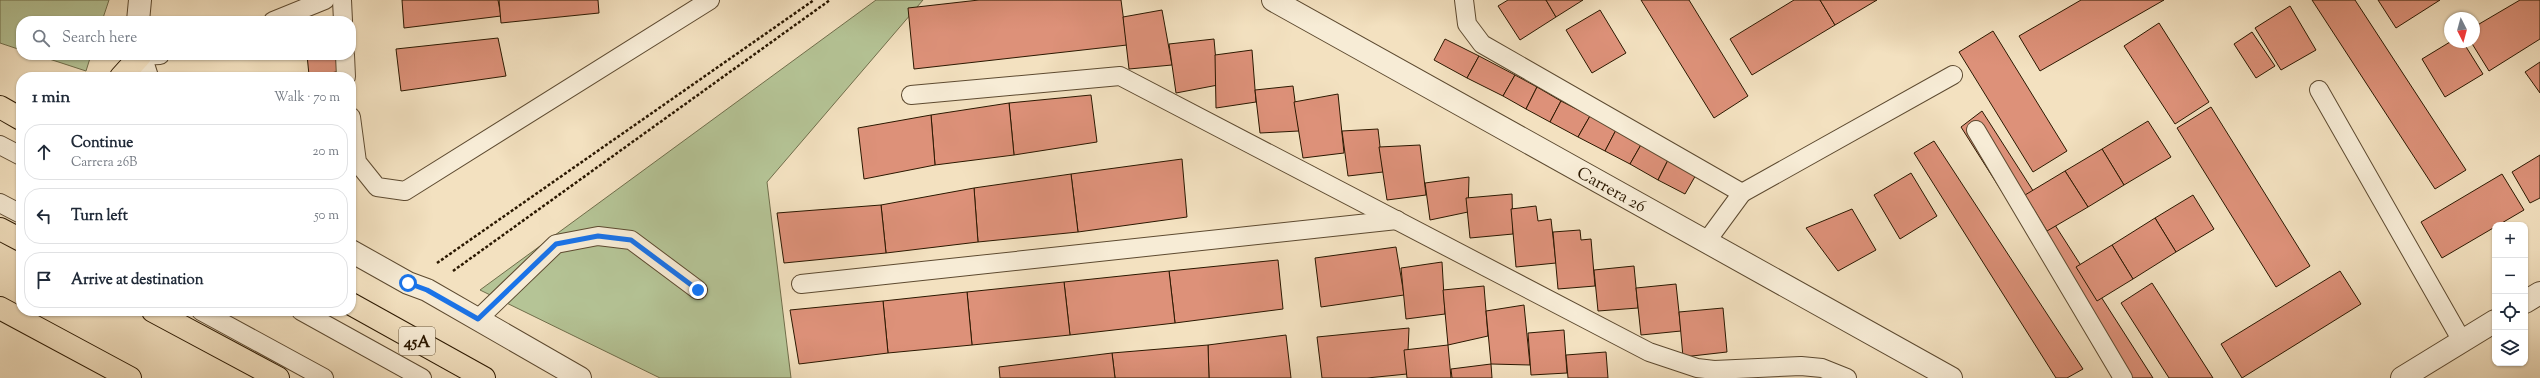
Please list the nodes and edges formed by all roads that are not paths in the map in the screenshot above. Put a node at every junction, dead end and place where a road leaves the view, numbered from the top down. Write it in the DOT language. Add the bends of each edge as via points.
graph roads {
  1 [pos="140,0"];
  2 [pos="325,0"];
  3 [pos="342,0"];
  4 [pos="710,0"];
  5 [pos="1464,0"];
  6 [pos="1278,1"];
  7 [pos="138,16"];
  8 [pos="285,16"];
  9 [pos="343,16"];
  10 [pos="142,60"];
  11 [pos="147,60"];
  12 [pos="345,60"];
  13 [pos="127,72"];
  14 [pos="147,72"];
  15 [pos="346,72"];
  16 [pos="1953,75"];
  17 [pos="2319,90"];
  18 [pos="910,95"];
  19 [pos="0,99"];
  20 [pos="16,104"];
  21 [pos="0,107"];
  22 [pos="16,116"];
  23 [pos="1976,130"];
  24 [pos="0,145"];
  25 [pos="16,153"];
  26 [pos="356,154"];
  27 [pos="1742,194"];
  28 [pos="0,203"];
  29 [pos="16,211"];
  30 [pos="1397,220"];
  31 [pos="0,229"];
  32 [pos="16,237"];
  33 [pos="1706,242"];
  34 [pos="356,254"];
  35 [pos="801,284"];
  36 [pos="698,290"];
  37 [pos="2540,293"];
  38 [pos="2528,300"];
  39 [pos="356,307"];
  40 [pos="0,308"];
  41 [pos="162,316"];
  42 [pos="210,316"];
  43 [pos="310,316"];
  44 [pos="478,319"];
  45 [pos="2492,323"];
  46 [pos="2462,341"];
  47 [pos="130,378"];
  48 [pos="278,378"];
  49 [pos="324,378"];
  50 [pos="422,378"];
  51 [pos="484,378"];
  52 [pos="580,378"];
  53 [pos="1847,378"];
  54 [pos="1951,378"];
  55 [pos="2123,378"];
  56 [pos="2402,378"];
  1 -- 7 [label="street"];
  2 -- 8 [label="lane"];
  3 -- 9 [label="lane"];
  4 -- 26 [label="lane" via="405,191 377,187 357,162"];
  5 -- 27 [label="lane" via="1467,24 1482,44"];
  6 -- 33 [label="street, Carrera 26"];
  10 -- 13 [label="highway"];
  11 -- 14 [label="street"];
  12 -- 15 [label="lane"];
  16 -- 27 [label="lane"];
  17 -- 46 [label="lane"];
  18 -- 30 [label="lane" via="1120,76"];
  19 -- 20 [label="highway"];
  21 -- 22 [label="highway"];
  23 -- 55 [label="lane"];
  24 -- 25 [label="lane"];
  27 -- 33 [label="lane"];
  28 -- 29 [label="lane"];
  30 -- 35 [label="lane"];
  30 -- 53 [label="lane" via="1649,352 1679,363 1714,370 1801,366 1822,368"];
  31 -- 32 [label="highway"];
  33 -- 54 [label="street, Carrera 26"];
  34 -- 44 [label="street"];
  36 -- 44 [label="lane" via="631,240 598,236 556,244"];
  37 -- 38 [label="street"];
  39 -- 51 [label="highway, 45A"];
  40 -- 47 [label="highway"];
  41 -- 48 [label="highway"];
  42 -- 49 [label="lane"];
  43 -- 50 [label="lane"];
  44 -- 52 [label="street"];
  45 -- 46 [label="street"];
  46 -- 56 [label="street"];
}
